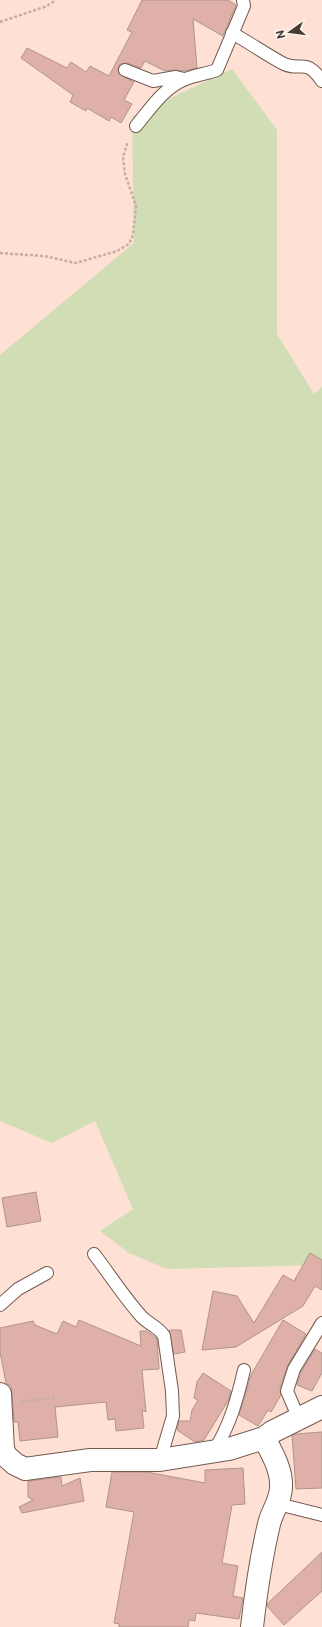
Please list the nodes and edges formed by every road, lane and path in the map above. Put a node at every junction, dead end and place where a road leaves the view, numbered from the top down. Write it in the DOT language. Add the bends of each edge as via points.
graph roads {
  1 [pos="56,0"];
  2 [pos="243,0"];
  3 [pos="0,22"];
  4 [pos="232,33"];
  5 [pos="125,70"];
  6 [pos="184,80"];
  7 [pos="322,81"];
  8 [pos="136,126"];
  9 [pos="0,253"];
  10 [pos="94,1254"];
  11 [pos="47,1273"];
  12 [pos="0,1305"];
  13 [pos="322,1322"];
  14 [pos="244,1370"];
  15 [pos="0,1398"];
  16 [pos="56,1398"];
  17 [pos="322,1407"];
  18 [pos="299,1418"];
  19 [pos="264,1438"];
  20 [pos="2,1449"];
  21 [pos="214,1451"];
  22 [pos="160,1460"];
  23 [pos="278,1504"];
  24 [pos="322,1515"];
  25 [pos="252,1627"];
  1 -- 3 [label="path" via="47,6"];
  2 -- 4 [label="lane" via="244,6"];
  4 -- 6 [label="lane" via="217,70"];
  4 -- 7 [label="lane" via="286,65 314,69"];
  5 -- 6 [label="lane" via="153,81 176,77"];
  6 -- 8 [label="lane" via="159,98"];
  8 -- 9 [label="path" via="126,144 123,157 125,174 136,206 133,235 129,244 117,252 76,262 44,256"];
  10 -- 22 [label="lane" via="134,1308 164,1336 173,1416"];
  11 -- 12 [label="lane" via="18,1289"];
  13 -- 18 [label="lane" via="294,1369 287,1391"];
  14 -- 21 [label="lane" via="236,1406"];
  15 -- 16 [label="path"];
  15 -- 20 [label="street"];
  17 -- 18 [label="street"];
  18 -- 19 [label="street"];
  19 -- 21 [label="street"];
  19 -- 23 [label="street" via="276,1463 282,1487"];
  20 -- 22 [label="street" via="14,1464 25,1469 90,1460"];
  21 -- 22 [label="street"];
  23 -- 24 [label="lane"];
  23 -- 25 [label="street" via="271,1515 265,1540"];
}
